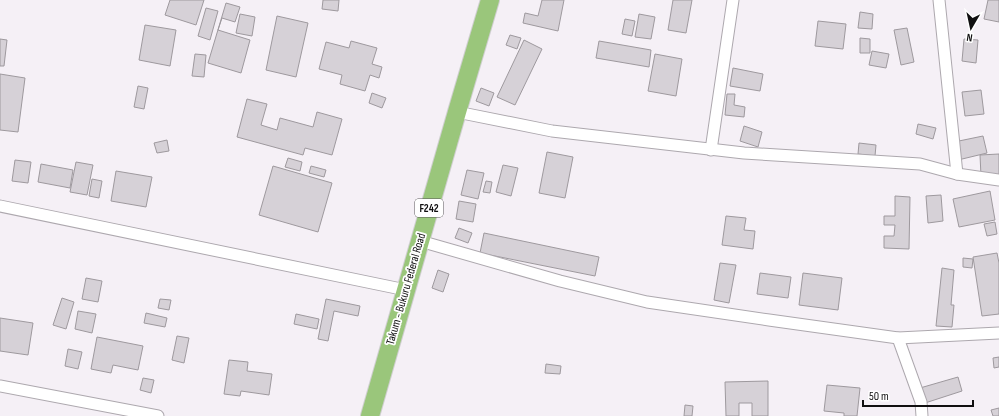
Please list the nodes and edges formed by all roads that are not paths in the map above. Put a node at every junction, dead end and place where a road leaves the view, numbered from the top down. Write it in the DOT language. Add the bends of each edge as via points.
graph roads {
  1 [pos="490,0"];
  2 [pos="733,0"];
  3 [pos="938,0"];
  4 [pos="457,112"];
  5 [pos="711,150"];
  6 [pos="957,174"];
  7 [pos="999,180"];
  8 [pos="0,206"];
  9 [pos="420,241"];
  10 [pos="406,290"];
  11 [pos="999,332"];
  12 [pos="898,338"];
  13 [pos="0,386"];
  14 [pos="158,416"];
  15 [pos="370,416"];
  16 [pos="922,416"];
  1 -- 4 [label="main road, Takum - Bukuru Federal Road / F242"];
  2 -- 5 [label="street"];
  3 -- 6 [label="street"];
  4 -- 5 [label="street" via="552,131"];
  4 -- 9 [label="main road, Takum - Bukuru Federal Road / F242"];
  5 -- 6 [label="street" via="920,164"];
  6 -- 7 [label="street"];
  8 -- 10 [label="street"];
  9 -- 10 [label="main road, Takum - Bukuru Federal Road / F242"];
  9 -- 12 [label="street" via="560,281 647,302"];
  10 -- 15 [label="main road, Takum - Bukuru Federal Road / F242"];
  11 -- 12 [label="street"];
  12 -- 16 [label="street" via="921,402"];
  13 -- 14 [label="street"];
}
